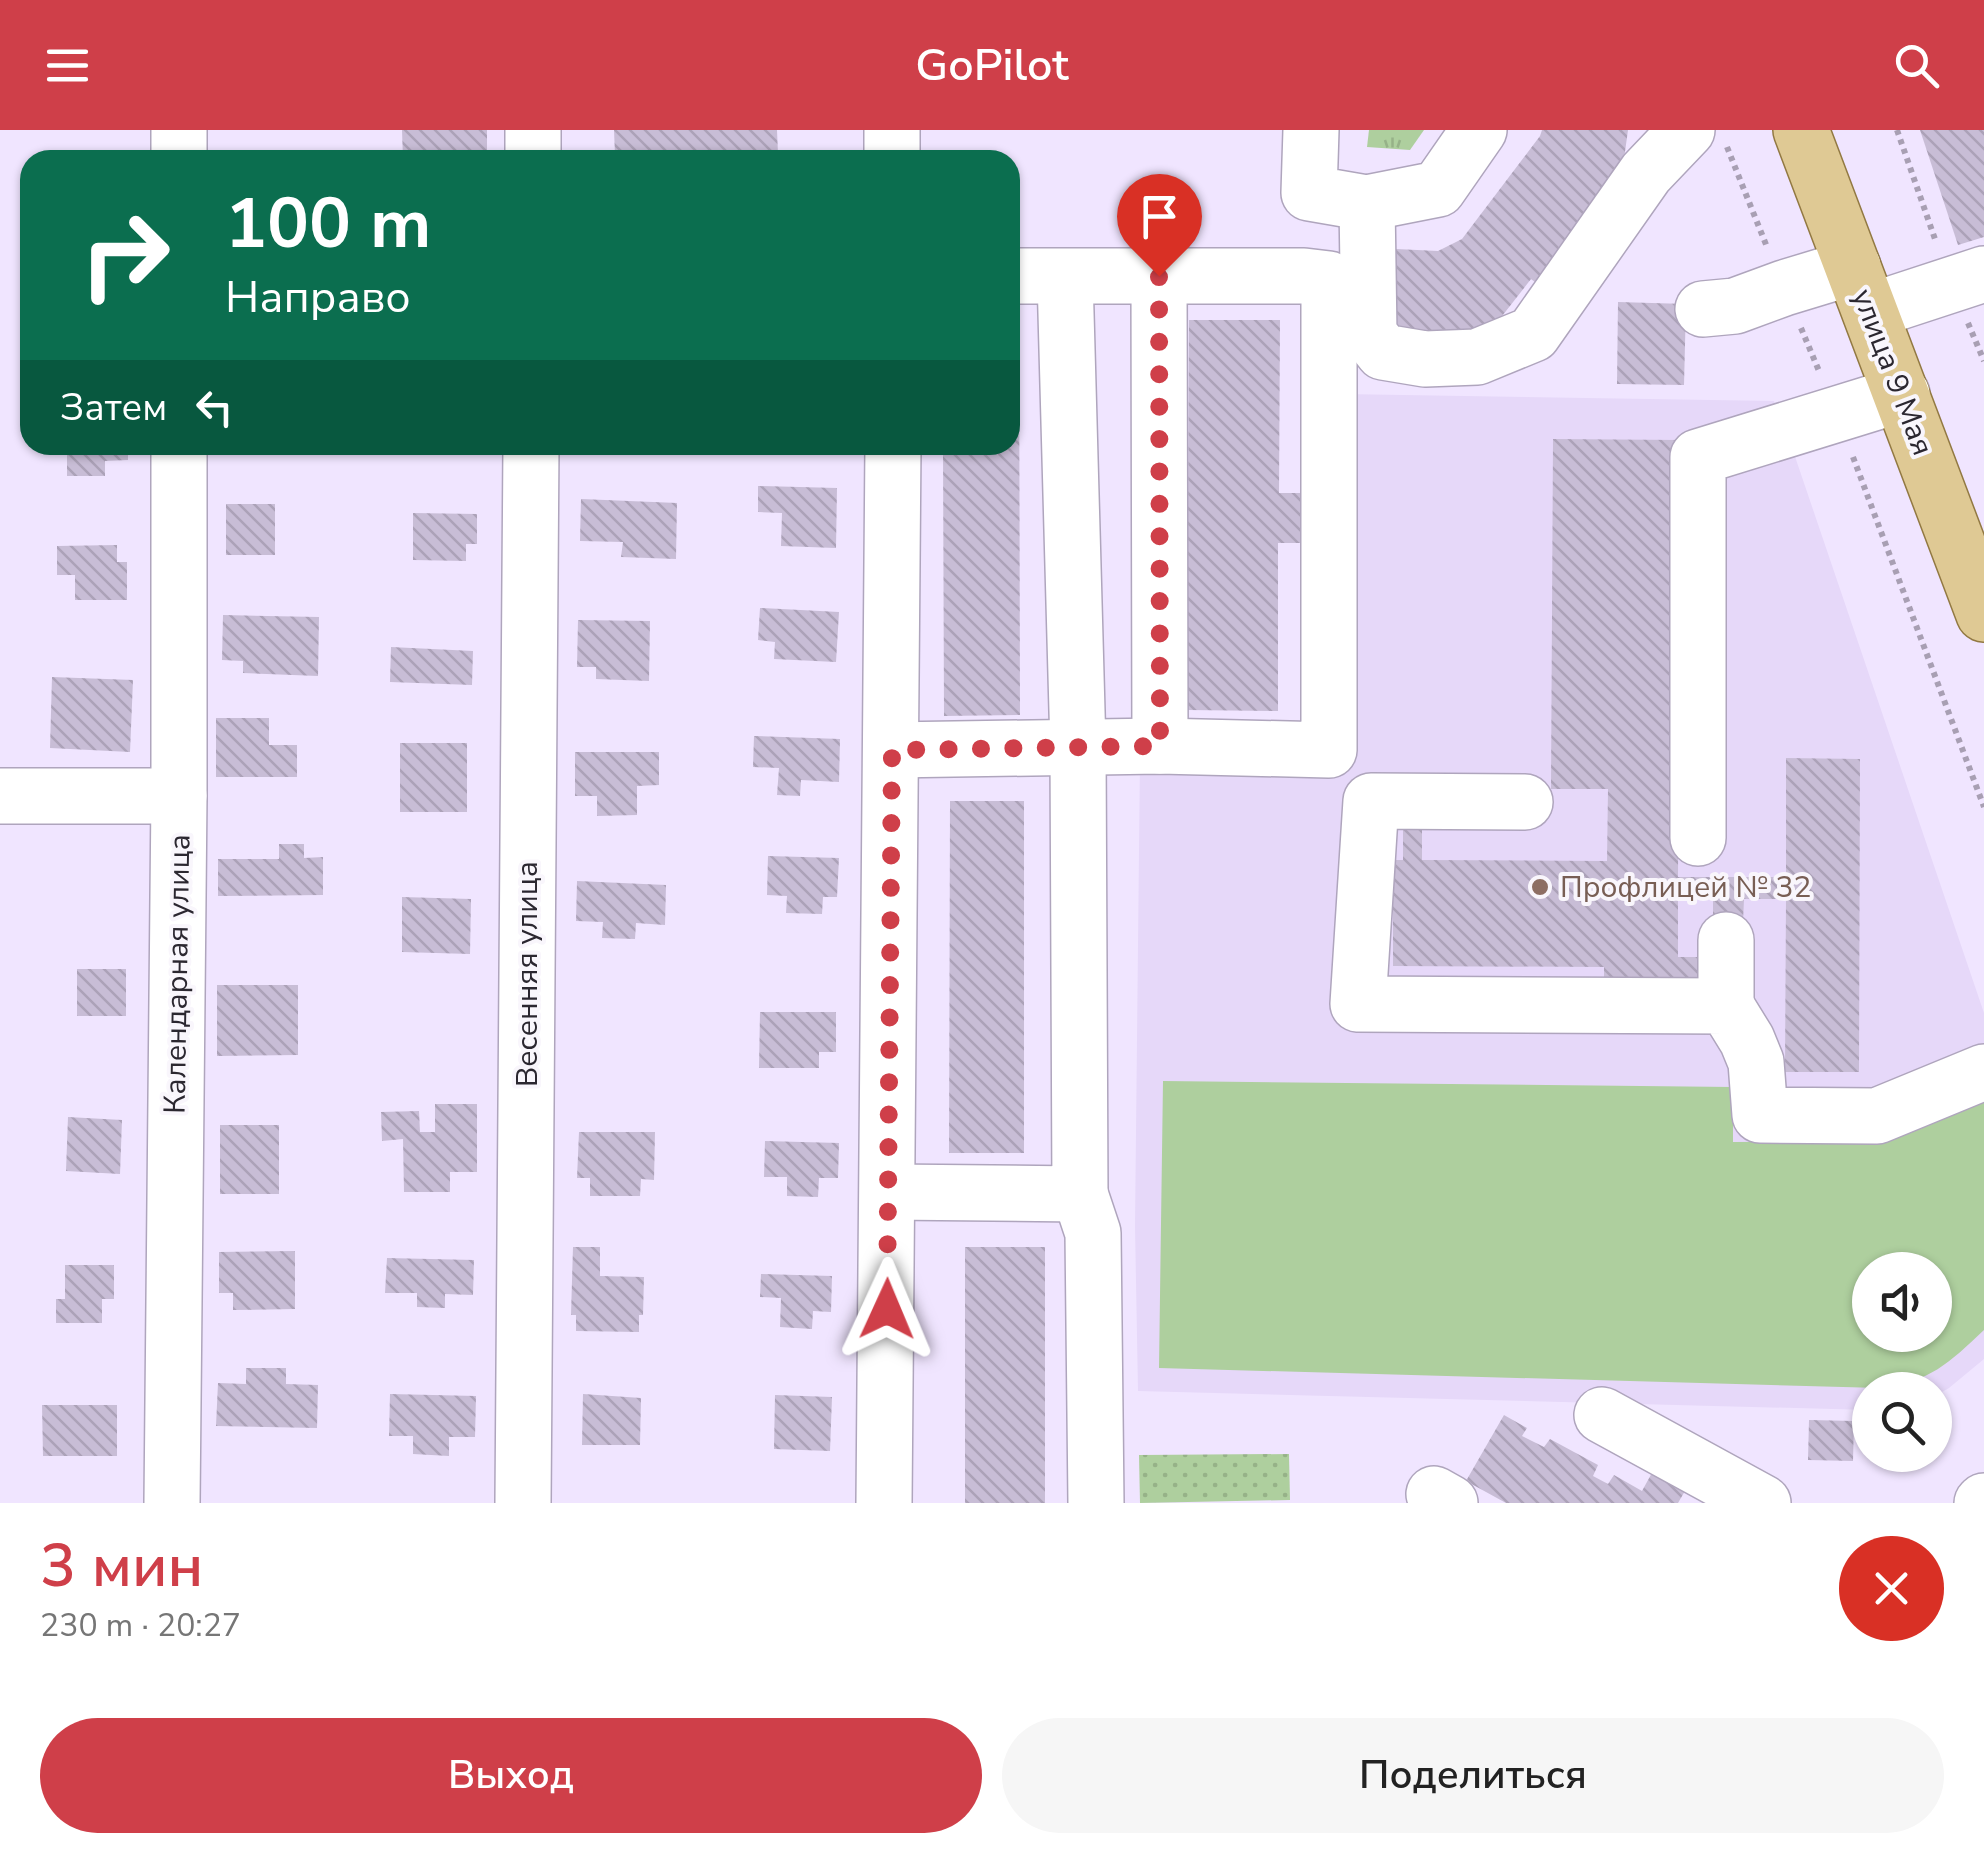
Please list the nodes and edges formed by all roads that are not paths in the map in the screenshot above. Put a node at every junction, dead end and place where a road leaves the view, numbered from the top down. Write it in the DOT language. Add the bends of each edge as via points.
graph roads {
  1 [pos="1311,130"];
  2 [pos="1479,130"];
  3 [pos="1687,130"];
  4 [pos="1801,130"];
  5 [pos="1367,203"];
  6 [pos="1984,274"];
  7 [pos="1020,276"];
  8 [pos="1159,276"];
  9 [pos="1064,277"];
  10 [pos="1862,289"];
  11 [pos="1703,309"];
  12 [pos="1902,394"];
  13 [pos="179,455"];
  14 [pos="530,455"];
  15 [pos="894,455"];
  16 [pos="1984,614"];
  17 [pos="1160,746"];
  18 [pos="1078,747"];
  19 [pos="892,750"];
  20 [pos="0,796"];
  21 [pos="179,796"];
  22 [pos="1525,802"];
  23 [pos="1698,838"];
  24 [pos="1726,940"];
  25 [pos="1726,1006"];
  26 [pos="1984,1072"];
  27 [pos="888,1192"];
  28 [pos="1080,1194"];
  29 [pos="1602,1416"];
  30 [pos="172,1503"];
  31 [pos="523,1503"];
  32 [pos="884,1503"];
  33 [pos="1096,1503"];
  34 [pos="1763,1503"];
  1 -- 5 [label="street" via="1309,192"];
  2 -- 5 [label="street" via="1438,189"];
  3 -- 5 [label="street" via="1646,173 1533,334 1477,357 1383,352 1369,334"];
  4 -- 10 [label="main road, улица 9 Мая"];
  6 -- 10 [label="street"];
  7 -- 9 [label="street"];
  8 -- 9 [label="street"];
  8 -- 17 [label="street"];
  8 -- 17 [label="street" via="1330,279 1329,750"];
  9 -- 18 [label="street"];
  10 -- 11 [label="street" via="1784,288 1735,306"];
  10 -- 12 [label="main road, улица 9 Мая"];
  12 -- 16 [label="main road, улица 9 Мая"];
  12 -- 23 [label="street" via="1698,457"];
  13 -- 21 [label="street, Календарная улица"];
  14 -- 31 [label="street, Весенняя улица"];
  15 -- 19 [label="street"];
  17 -- 18 [label="street"];
  18 -- 19 [label="street"];
  18 -- 28 [label="street"];
  19 -- 27 [label="street"];
  20 -- 21 [label="street"];
  21 -- 30 [label="street, Календарная улица"];
  22 -- 25 [label="street" via="1372,802 1358,1004"];
  24 -- 25 [label="street"];
  25 -- 26 [label="street" via="1756,1062 1760,1114 1877,1116"];
  27 -- 28 [label="street"];
  27 -- 32 [label="street"];
  28 -- 33 [label="street" via="1093,1233"];
  29 -- 34 [label="street"];
}
